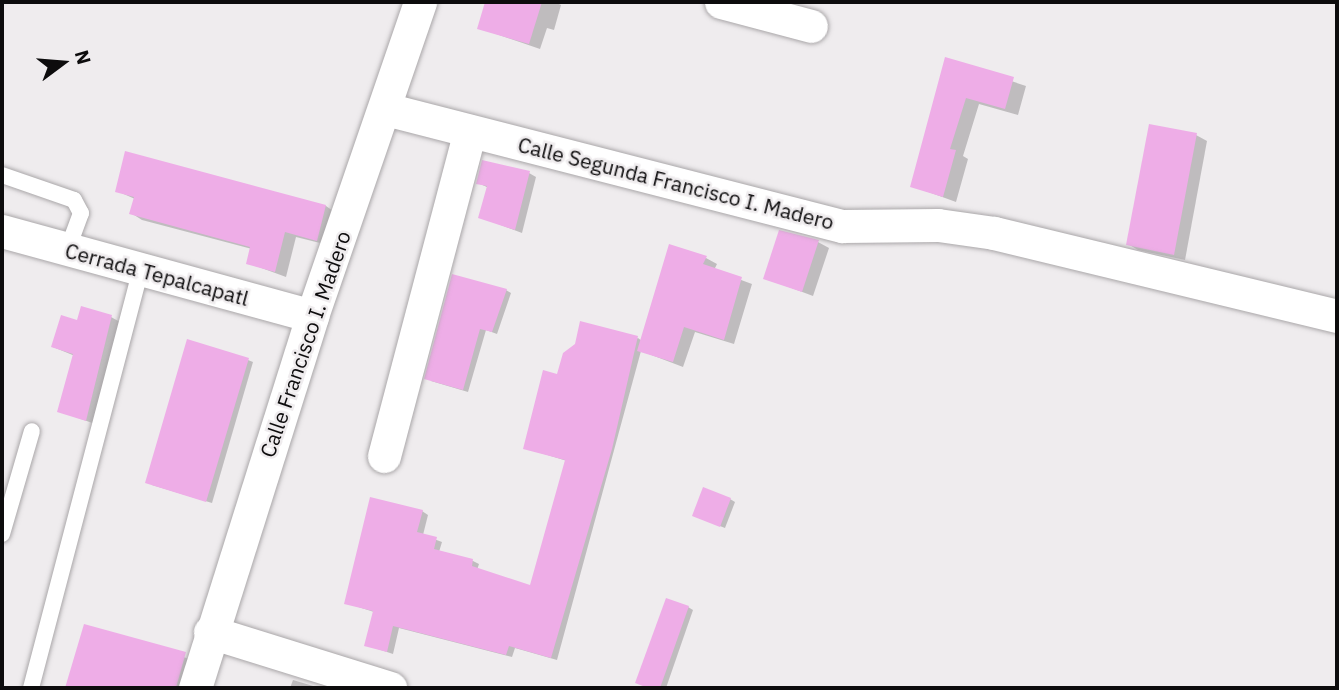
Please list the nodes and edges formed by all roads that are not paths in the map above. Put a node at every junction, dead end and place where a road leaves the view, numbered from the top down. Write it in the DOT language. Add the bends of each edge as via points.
graph roads {
  1 [pos="420,2"];
  2 [pos="721,2"];
  3 [pos="811,26"];
  4 [pos="386,109"];
  5 [pos="470,131"];
  6 [pos="2,175"];
  7 [pos="2,231"];
  8 [pos="67,251"];
  9 [pos="141,271"];
  10 [pos="312,316"];
  11 [pos="1337,316"];
  12 [pos="32,431"];
  13 [pos="384,456"];
  14 [pos="2,534"];
  15 [pos="210,632"];
  16 [pos="31,688"];
  17 [pos="195,688"];
  18 [pos="390,688"];
  1 -- 4 [label="street, Calle Francisco I. Madero"];
  2 -- 3 [label="street"];
  4 -- 5 [label="street, Calle Segunda Francisco I. Madero"];
  4 -- 10 [label="street, Calle Francisco I. Madero"];
  5 -- 11 [label="street, Calle Segunda Francisco I. Madero" via="842,226 938,225 993,233"];
  5 -- 13 [label="street"];
  6 -- 8 [label="lane" via="74,200 81,213"];
  7 -- 8 [label="street, Cerrada Tepalcapatl"];
  8 -- 9 [label="street, Cerrada Tepalcapatl"];
  9 -- 10 [label="street, Cerrada Tepalcapatl"];
  9 -- 16 [label="lane"];
  10 -- 15 [label="street, Calle Francisco I. Madero"];
  12 -- 14 [label="lane"];
  15 -- 17 [label="street, Calle Francisco I. Madero"];
  15 -- 18 [label="street"];
}
